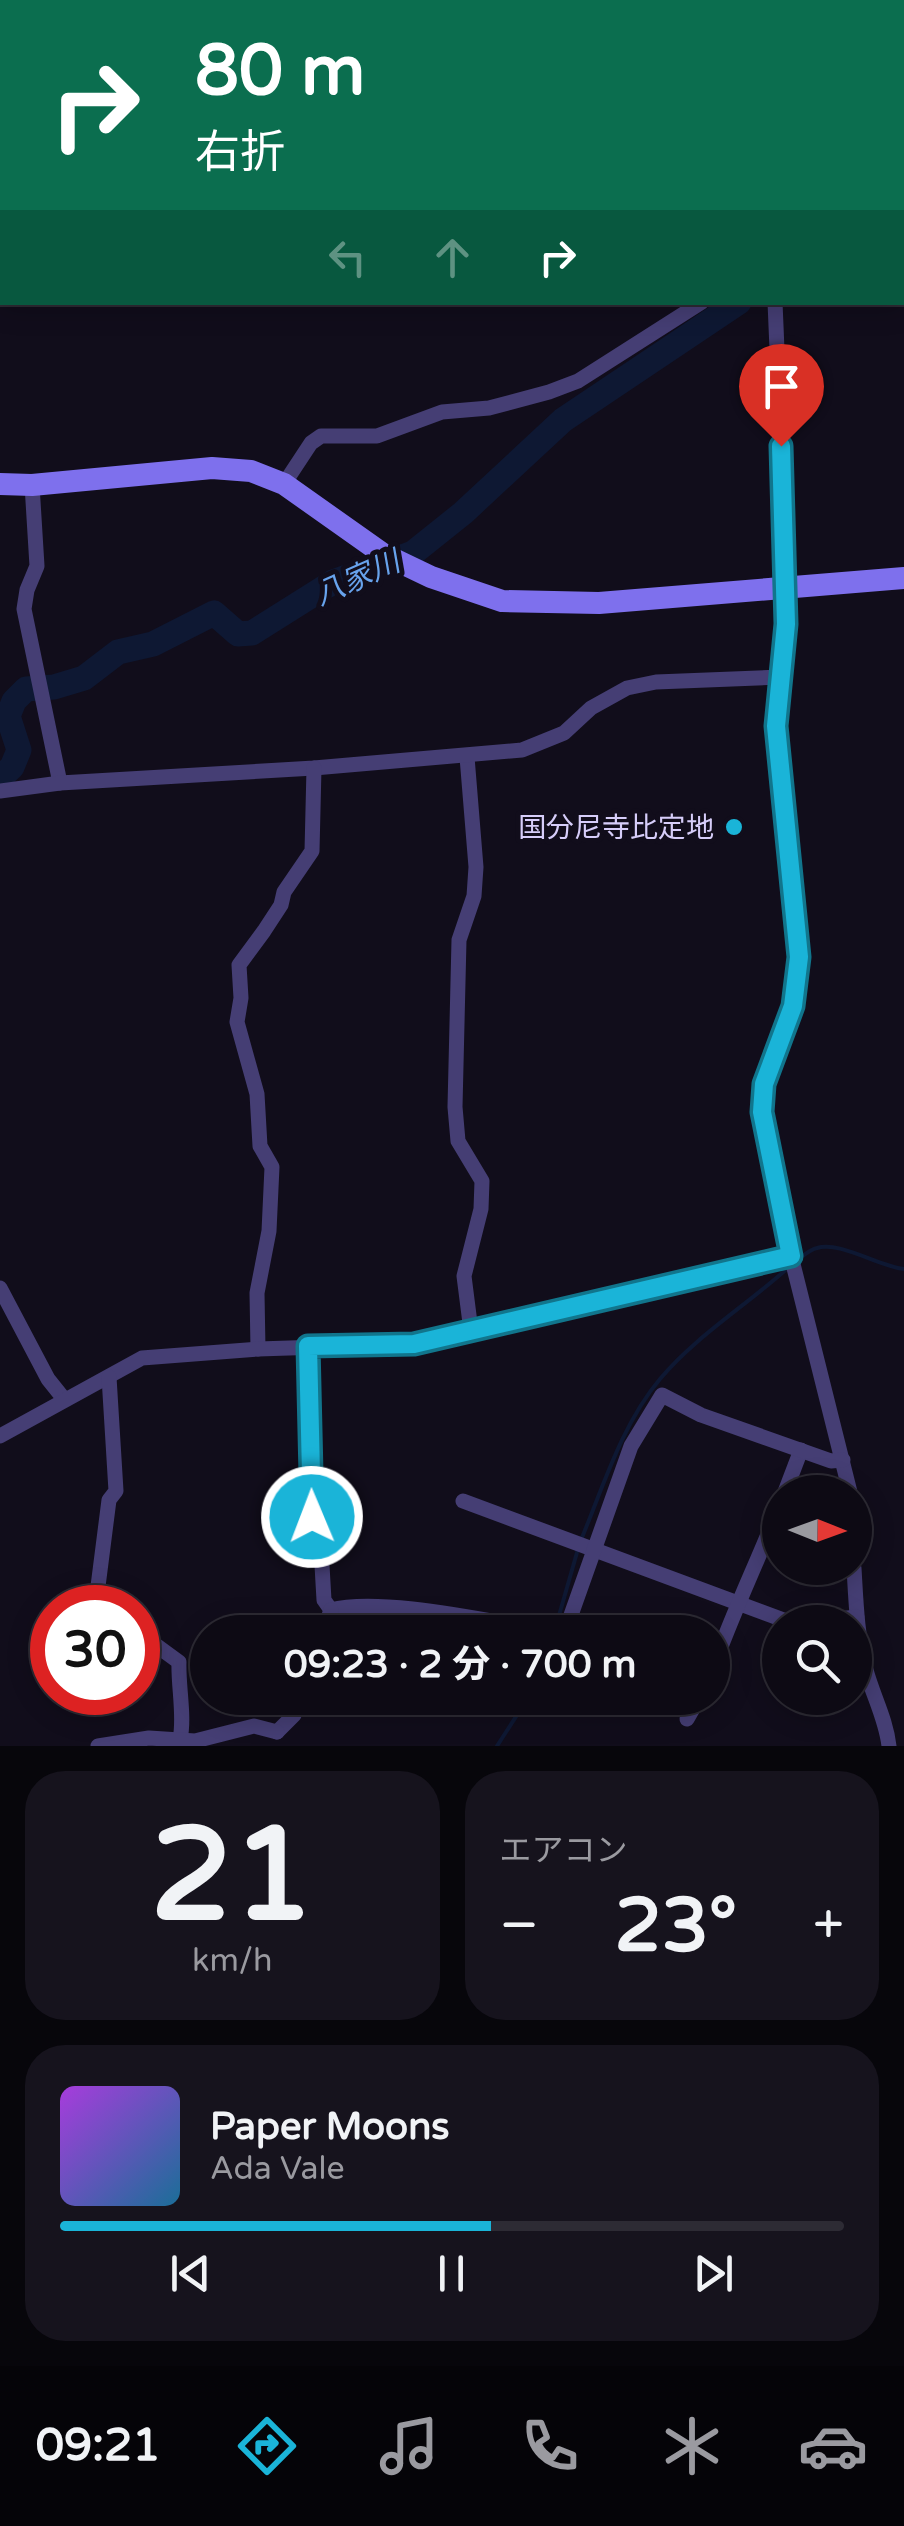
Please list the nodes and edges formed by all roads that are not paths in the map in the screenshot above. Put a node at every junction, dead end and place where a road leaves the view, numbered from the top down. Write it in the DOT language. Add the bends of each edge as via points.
graph roads {
  1 [pos="697,305"];
  2 [pos="775,305"];
  3 [pos="0,484"];
  4 [pos="284,484"];
  5 [pos="32,485"];
  6 [pos="904,578"];
  7 [pos="787,589"];
  8 [pos="780,676"];
  9 [pos="467,757"];
  10 [pos="314,768"];
  11 [pos="60,783"];
  12 [pos="0,790"];
  13 [pos="791,1256"];
  14 [pos="0,1288"];
  15 [pos="471,1330"];
  16 [pos="308,1346"];
  17 [pos="258,1348"];
  18 [pos="109,1377"];
  19 [pos="64,1399"];
  20 [pos="0,1436"];
  21 [pos="801,1450"];
  22 [pos="843,1460"];
  23 [pos="791,1475"];
  24 [pos="846,1475"];
  25 [pos="463,1501"];
  26 [pos="594,1548"];
  27 [pos="762,1552"];
  28 [pos="98,1585"];
  29 [pos="738,1603"];
  30 [pos="331,1610"];
  31 [pos="762,1612"];
  32 [pos="329,1615"];
  33 [pos="446,1615"];
  34 [pos="571,1615"];
  35 [pos="730,1624"];
  36 [pos="160,1648"];
  37 [pos="872,1690"];
  38 [pos="293,1715"];
  39 [pos="690,1715"];
  40 [pos="688,1719"];
  41 [pos="279,1739"];
  42 [pos="190,1742"];
  43 [pos="98,1746"];
  44 [pos="888,1746"];
  1 -- 4 [label="street" via="578,381 548,392 442,412 376,436 320,436"];
  2 -- 7 [label="street"];
  3 -- 5 [label="street"];
  4 -- 5 [label="street" via="212,468"];
  4 -- 7 [label="street" via="384,554 502,601 599,603"];
  5 -- 11 [label="street" via="37,566 24,609"];
  6 -- 7 [label="street"];
  7 -- 8 [label="street"];
  8 -- 9 [label="street" via="627,688 564,733 522,750"];
  8 -- 13 [label="street" via="776,726 799,957 793,1006 764,1084 762,1112"];
  9 -- 10 [label="street"];
  9 -- 15 [label="street" via="476,867 460,940 455,1107 458,1140 482,1182 464,1276"];
  10 -- 11 [label="street"];
  10 -- 17 [label="street" via="312,851 239,965 236,1022 257,1094 260,1146 272,1167 257,1292"];
  11 -- 12 [label="street"];
  13 -- 15 [label="street"];
  13 -- 22 [label="street"];
  14 -- 19 [label="street"];
  15 -- 16 [label="street" via="414,1344"];
  16 -- 17 [label="street"];
  16 -- 30 [label="street" via="312,1517"];
  17 -- 18 [label="street" via="142,1358"];
  18 -- 19 [label="street"];
  18 -- 28 [label="street" via="116,1492 109,1500"];
  19 -- 20 [label="street"];
  21 -- 22 [label="street"];
  21 -- 23 [label="street"];
  21 -- 26 [label="street" via="662,1394 632,1446"];
  22 -- 24 [label="street"];
  25 -- 26 [label="street"];
  26 -- 29 [label="street"];
  26 -- 34 [label="street"];
  27 -- 29 [label="street"];
  29 -- 31 [label="street"];
  29 -- 35 [label="street"];
  30 -- 32 [label="street"];
  30 -- 33 [label="street" via="400,1608"];
  36 -- 42 [label="street" via="179,1662 182,1728"];
  37 -- 44 [label="street"];
  38 -- 41 [label="street"];
  39 -- 40 [label="street"];
  41 -- 42 [label="street" via="254,1726"];
  42 -- 43 [label="street" via="149,1738"];
}
